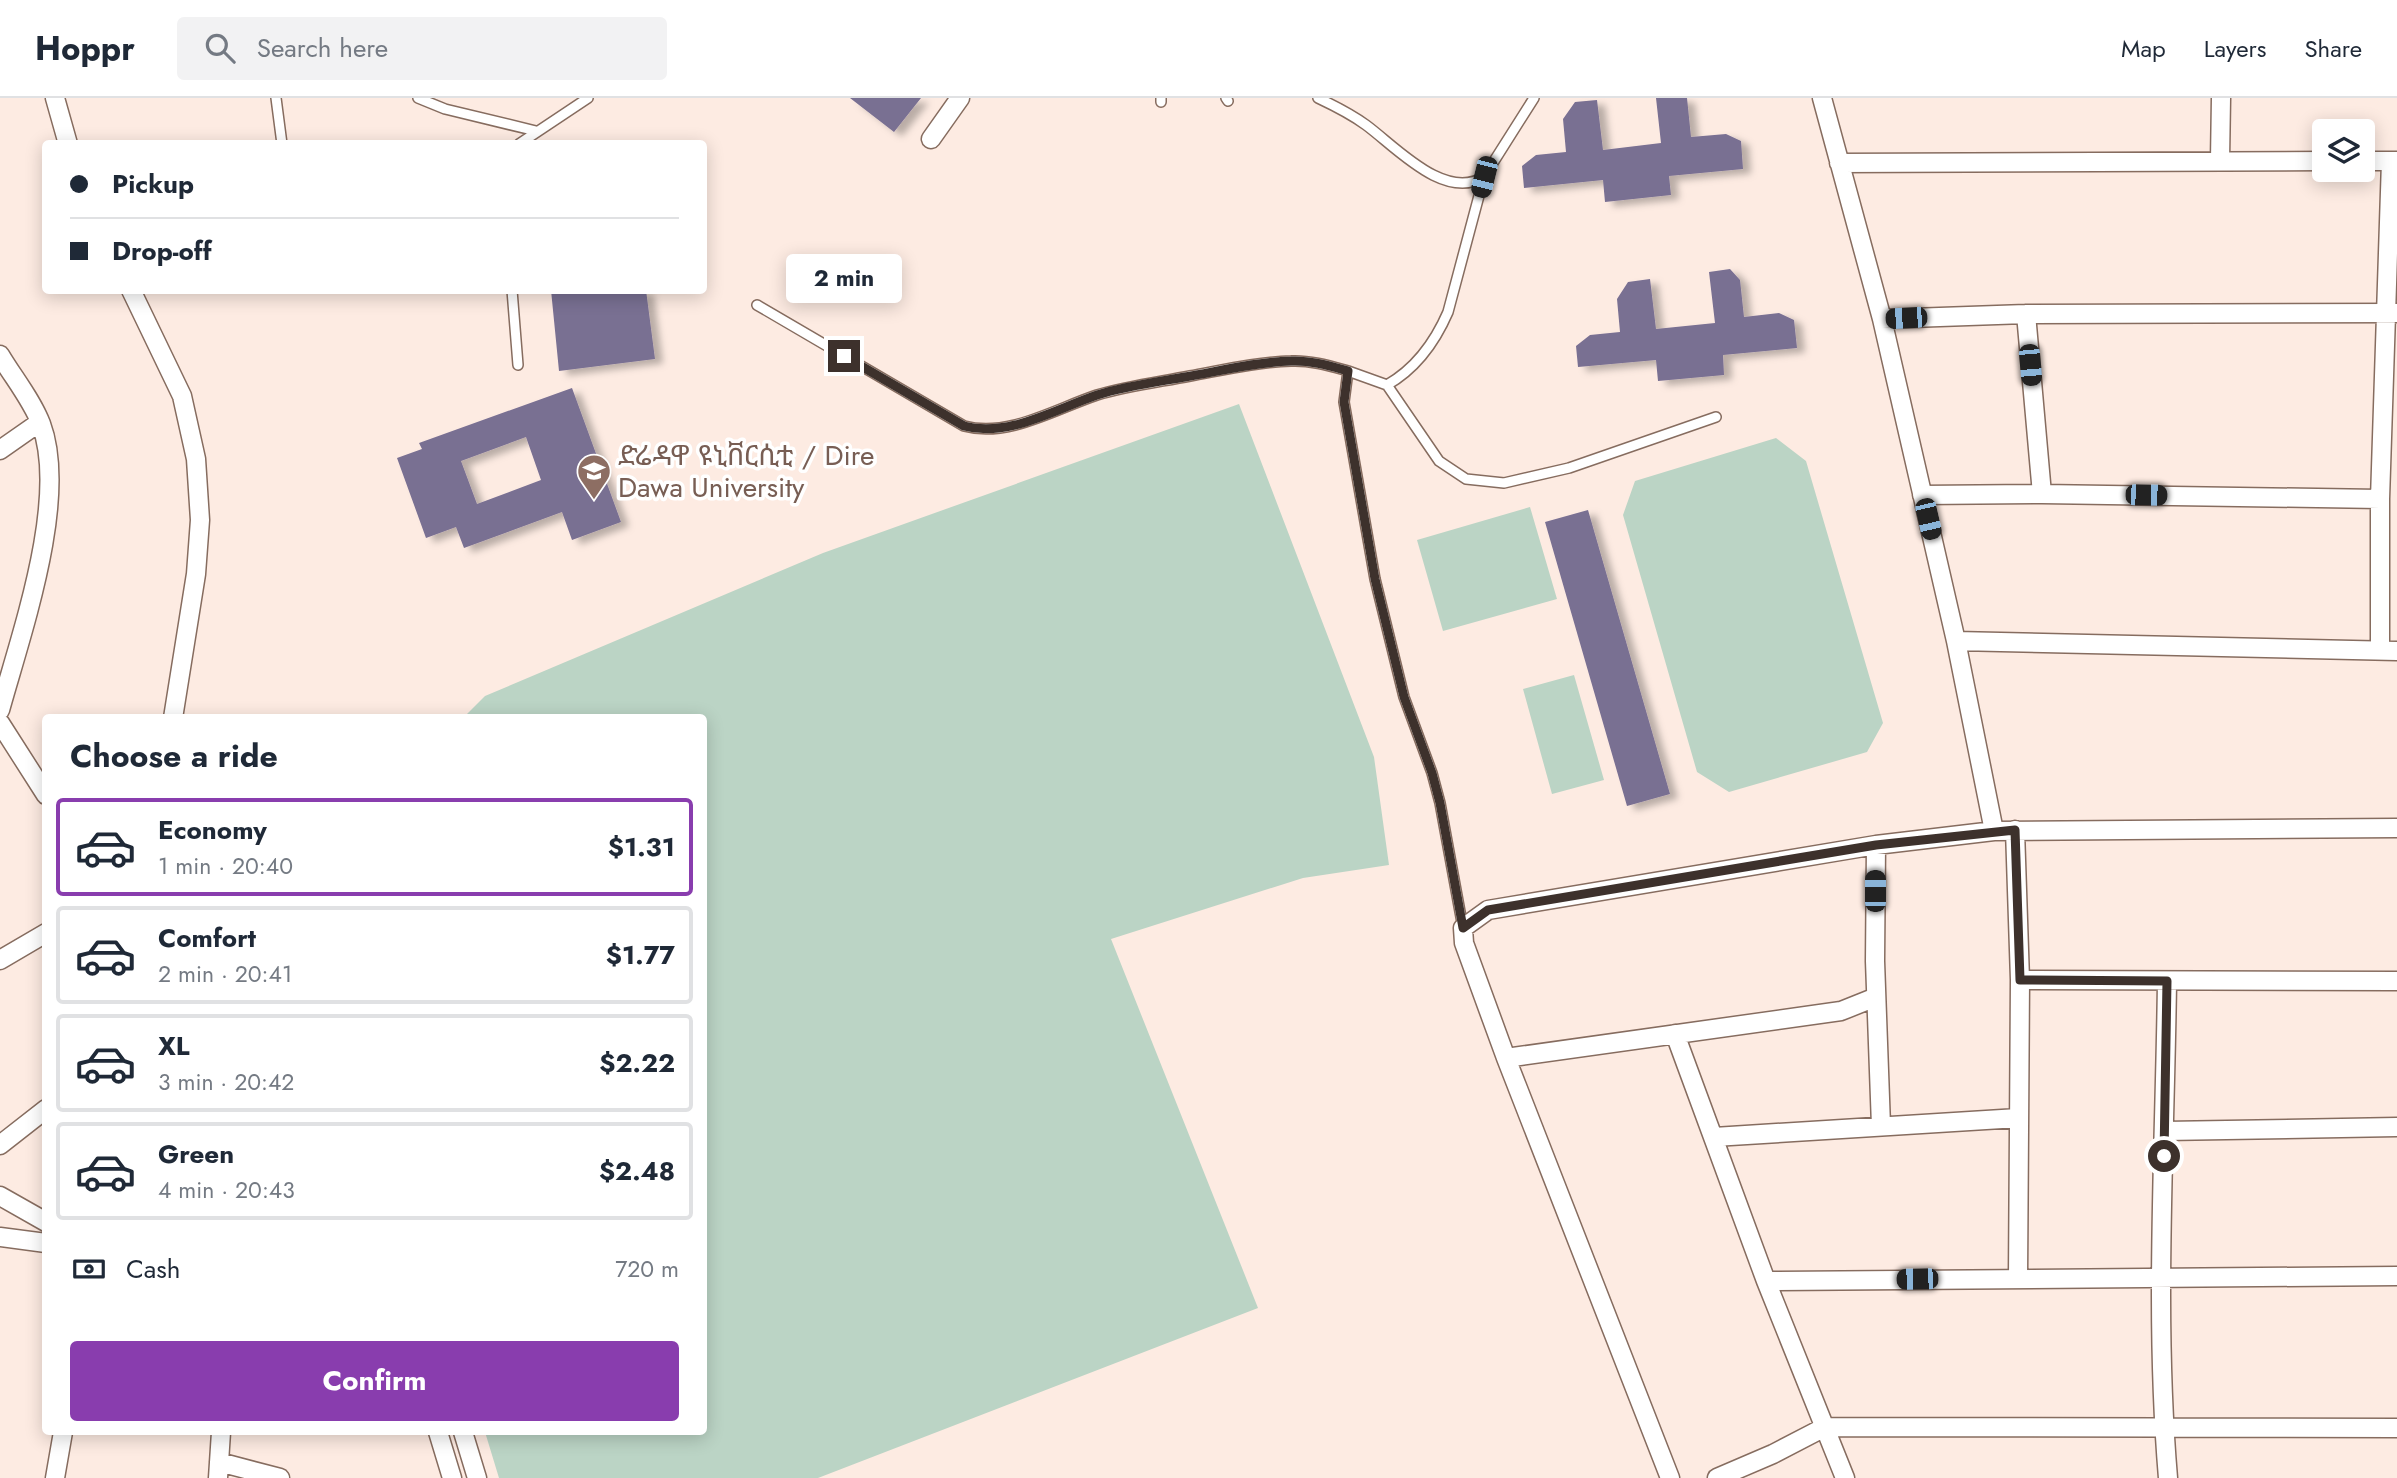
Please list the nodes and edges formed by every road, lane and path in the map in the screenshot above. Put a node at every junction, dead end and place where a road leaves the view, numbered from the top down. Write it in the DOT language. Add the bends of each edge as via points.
graph roads {
  1 [pos="55,98"];
  2 [pos="276,98"];
  3 [pos="418,98"];
  4 [pos="588,98"];
  5 [pos="960,98"];
  6 [pos="1318,98"];
  7 [pos="1534,98"];
  8 [pos="1822,98"];
  9 [pos="2221,98"];
  10 [pos="536,131"];
  11 [pos="931,139"];
  12 [pos="67,140"];
  13 [pos="281,140"];
  14 [pos="524,140"];
  15 [pos="2220,160"];
  16 [pos="2312,161"];
  17 [pos="2375,161"];
  18 [pos="2394,161"];
  19 [pos="1839,163"];
  20 [pos="1484,177"];
  21 [pos="133,294"];
  22 [pos="512,294"];
  23 [pos="757,305"];
  24 [pos="2392,313"];
  25 [pos="2026,314"];
  26 [pos="1882,320"];
  27 [pos="0,355"];
  28 [pos="518,365"];
  29 [pos="1348,371"];
  30 [pos="1387,386"];
  31 [pos="1716,417"];
  32 [pos="40,422"];
  33 [pos="0,450"];
  34 [pos="2042,494"];
  35 [pos="1922,495"];
  36 [pos="2380,499"];
  37 [pos="1956,641"];
  38 [pos="2388,651"];
  39 [pos="0,710"];
  40 [pos="174,714"];
  41 [pos="0,723"];
  42 [pos="42,788"];
  43 [pos="2397,828"];
  44 [pos="2015,830"];
  45 [pos="1994,831"];
  46 [pos="1876,845"];
  47 [pos="1463,928"];
  48 [pos="42,935"];
  49 [pos="0,960"];
  50 [pos="2020,980"];
  51 [pos="2167,981"];
  52 [pos="2397,981"];
  53 [pos="1876,998"];
  54 [pos="1675,1034"];
  55 [pos="1506,1058"];
  56 [pos="42,1112"];
  57 [pos="2018,1118"];
  58 [pos="1881,1126"];
  59 [pos="2397,1127"];
  60 [pos="2165,1131"];
  61 [pos="1714,1137"];
  62 [pos="0,1145"];
  63 [pos="0,1196"];
  64 [pos="42,1220"];
  65 [pos="0,1237"];
  66 [pos="42,1242"];
  67 [pos="2397,1276"];
  68 [pos="2018,1278"];
  69 [pos="2161,1279"];
  70 [pos="1766,1281"];
  71 [pos="1825,1427"];
  72 [pos="2397,1427"];
  73 [pos="2164,1429"];
  74 [pos="62,1435"];
  75 [pos="220,1435"];
  76 [pos="439,1435"];
  77 [pos="464,1435"];
  78 [pos="218,1470"];
  79 [pos="55,1478"];
  80 [pos="280,1478"];
  81 [pos="452,1478"];
  82 [pos="477,1478"];
  83 [pos="1670,1478"];
  84 [pos="1717,1478"];
  85 [pos="1845,1478"];
  86 [pos="2168,1478"];
  1 -- 12 [label="street"];
  2 -- 13 [label="lane"];
  3 -- 10 [label="lane"];
  4 -- 10 [label="lane"];
  5 -- 11 [label="street"];
  6 -- 20 [label="lane" via="1367,125 1428,172 1449,182 1472,183"];
  7 -- 20 [label="lane"];
  8 -- 19 [label="street"];
  9 -- 15 [label="street"];
  10 -- 14 [label="lane"];
  15 -- 16 [label="street"];
  15 -- 19 [label="street"];
  17 -- 18 [label="street"];
  18 -- 24 [label="street"];
  19 -- 26 [label="street"];
  20 -- 30 [label="lane" via="1439,333 1405,374"];
  21 -- 40 [label="street" via="182,396 196,459 200,520 196,574"];
  22 -- 28 [label="lane"];
  23 -- 29 [label="lane" via="964,426 978,429 1034,419 1126,388 1231,369 1292,361"];
  24 -- 25 [label="street"];
  24 -- 36 [label="street"];
  25 -- 26 [label="street"];
  25 -- 34 [label="street"];
  26 -- 35 [label="street"];
  27 -- 32 [label="street"];
  29 -- 30 [label="lane"];
  29 -- 47 [label="lane" via="1344,402 1375,579 1404,697 1440,803"];
  30 -- 31 [label="lane" via="1439,461 1466,479 1504,483 1569,468"];
  32 -- 33 [label="street"];
  32 -- 39 [label="street" via="50,473 41,557"];
  34 -- 35 [label="street"];
  34 -- 36 [label="street"];
  35 -- 37 [label="street"];
  36 -- 38 [label="street"];
  37 -- 38 [label="street"];
  37 -- 45 [label="street"];
  41 -- 42 [label="street"];
  43 -- 44 [label="street"];
  44 -- 45 [label="street"];
  44 -- 50 [label="street"];
  45 -- 46 [label="street"];
  46 -- 47 [label="street" via="1488,910"];
  46 -- 53 [label="street"];
  47 -- 55 [label="street" via="1464,943"];
  48 -- 49 [label="street"];
  50 -- 51 [label="street"];
  50 -- 57 [label="street"];
  51 -- 52 [label="street"];
  51 -- 60 [label="street"];
  53 -- 54 [label="street" via="1841,1011"];
  53 -- 58 [label="street"];
  54 -- 55 [label="street"];
  54 -- 61 [label="street"];
  55 -- 83 [label="street"];
  56 -- 62 [label="street"];
  57 -- 58 [label="street"];
  57 -- 68 [label="street"];
  58 -- 61 [label="street"];
  59 -- 60 [label="street"];
  60 -- 69 [label="street"];
  61 -- 70 [label="street"];
  63 -- 64 [label="street"];
  65 -- 66 [label="street"];
  67 -- 69 [label="street"];
  68 -- 69 [label="street"];
  68 -- 70 [label="street"];
  69 -- 73 [label="street"];
  70 -- 71 [label="street"];
  71 -- 73 [label="street"];
  71 -- 84 [label="street"];
  71 -- 85 [label="street"];
  72 -- 73 [label="street"];
  73 -- 86 [label="street"];
  74 -- 79 [label="street"];
  75 -- 78 [label="street"];
  76 -- 81 [label="street"];
  77 -- 82 [label="street"];
  78 -- 80 [label="street"];
}
